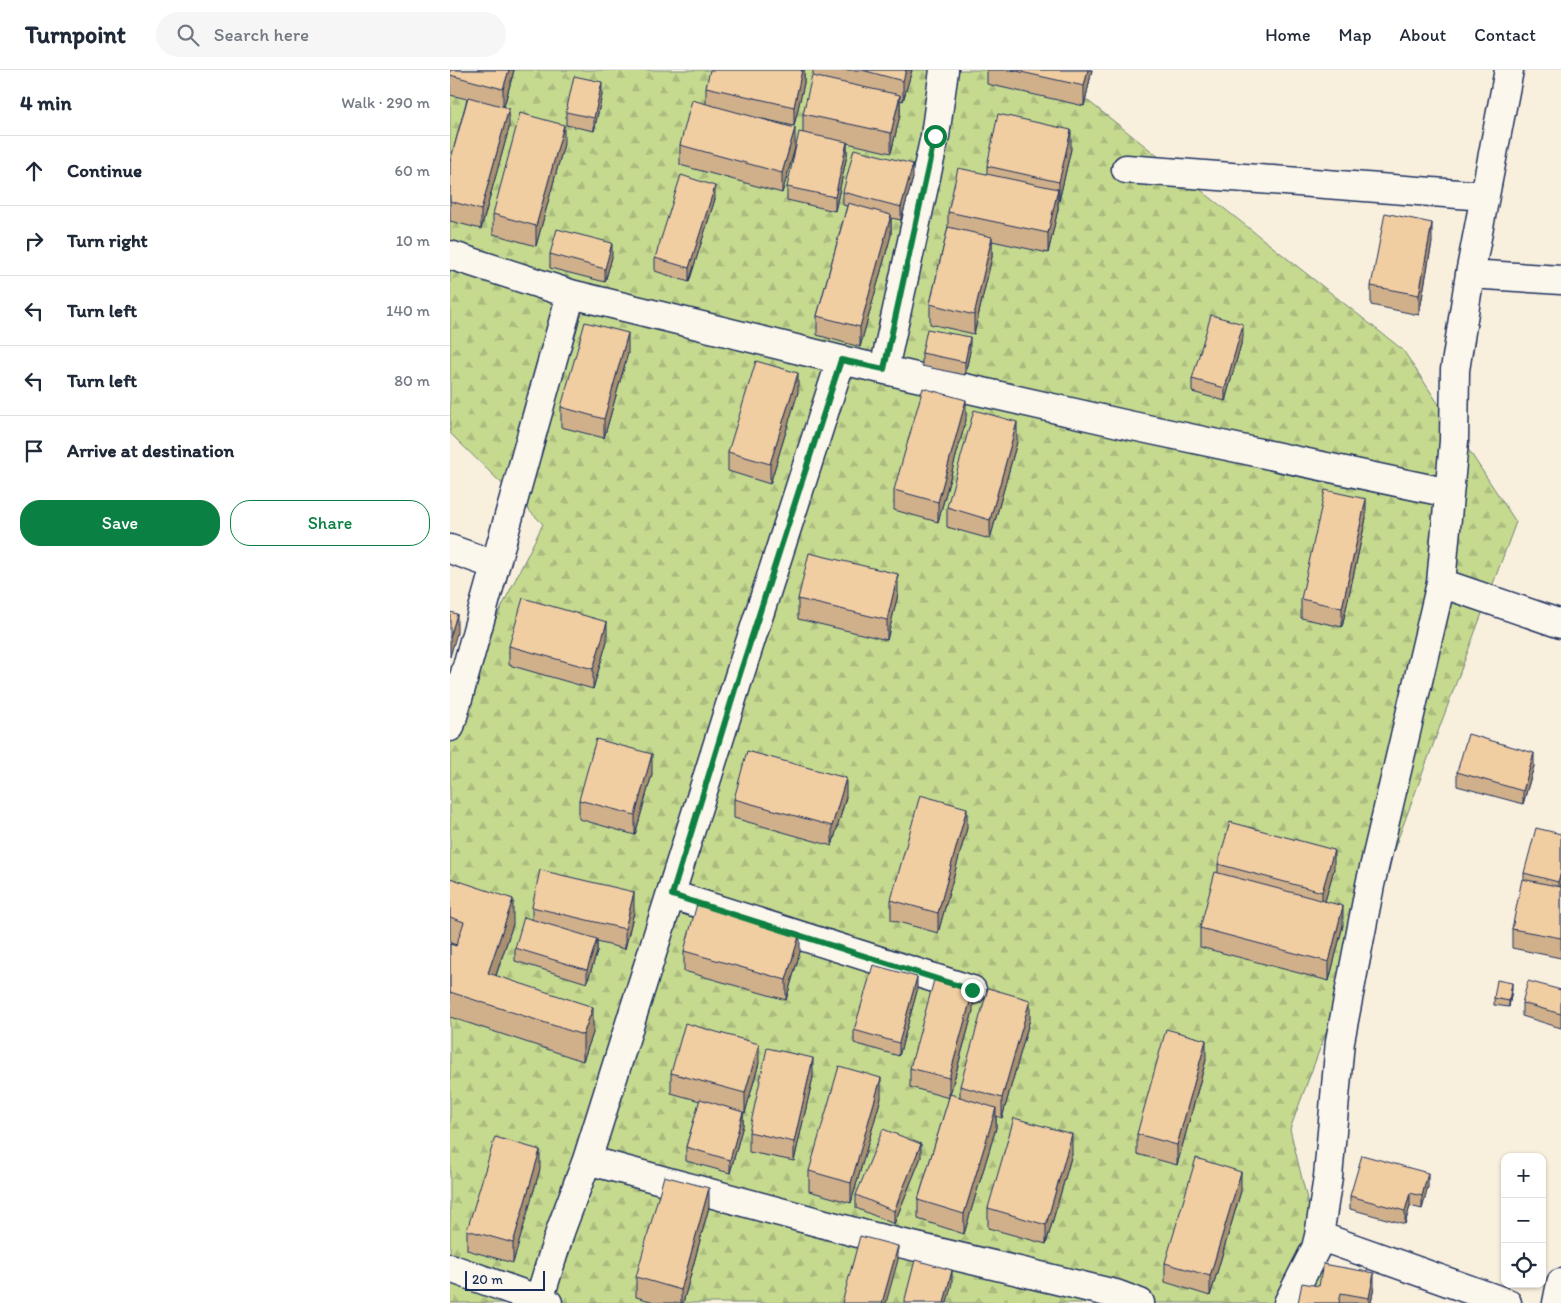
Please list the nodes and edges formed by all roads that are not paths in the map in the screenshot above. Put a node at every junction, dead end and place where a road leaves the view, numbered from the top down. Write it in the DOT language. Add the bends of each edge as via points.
graph roads {
  1 [pos="944,70"];
  2 [pos="1509,70"];
  3 [pos="1126,169"];
  4 [pos="1485,196"];
  5 [pos="450,255"];
  6 [pos="1470,274"];
  7 [pos="1561,280"];
  8 [pos="571,294"];
  9 [pos="841,360"];
  10 [pos="884,369"];
  11 [pos="1449,493"];
  12 [pos="450,549"];
  13 [pos="495,565"];
  14 [pos="1442,582"];
  15 [pos="1561,624"];
  16 [pos="452,715"];
  17 [pos="672,895"];
  18 [pos="972,990"];
  19 [pos="587,1160"];
  20 [pos="1319,1236"];
  21 [pos="450,1268"];
  22 [pos="1561,1284"];
  23 [pos="543,1302"];
  24 [pos="1140,1303"];
  25 [pos="1288,1303"];
  26 [pos="1507,1303"];
  27 [pos="1557,1303"];
  1 -- 10 [label="street" via="935,136"];
  2 -- 4 [label="street"];
  3 -- 4 [label="street"];
  4 -- 6 [label="street"];
  5 -- 8 [label="street"];
  6 -- 7 [label="street"];
  6 -- 11 [label="street" via="1456,370"];
  8 -- 9 [label="street"];
  8 -- 13 [label="street"];
  9 -- 10 [label="street"];
  9 -- 17 [label="street"];
  10 -- 11 [label="street"];
  11 -- 14 [label="street"];
  12 -- 13 [label="street"];
  13 -- 16 [label="street"];
  14 -- 15 [label="street"];
  14 -- 20 [label="street" via="1370,885 1340,1041 1332,1142"];
  17 -- 18 [label="street"];
  17 -- 19 [label="street"];
  19 -- 23 [label="street" via="561,1230"];
  19 -- 24 [label="street" via="862,1234 1116,1294"];
  20 -- 25 [label="street"];
  20 -- 26 [label="street"];
  21 -- 23 [label="street"];
  22 -- 27 [label="street"];
}
